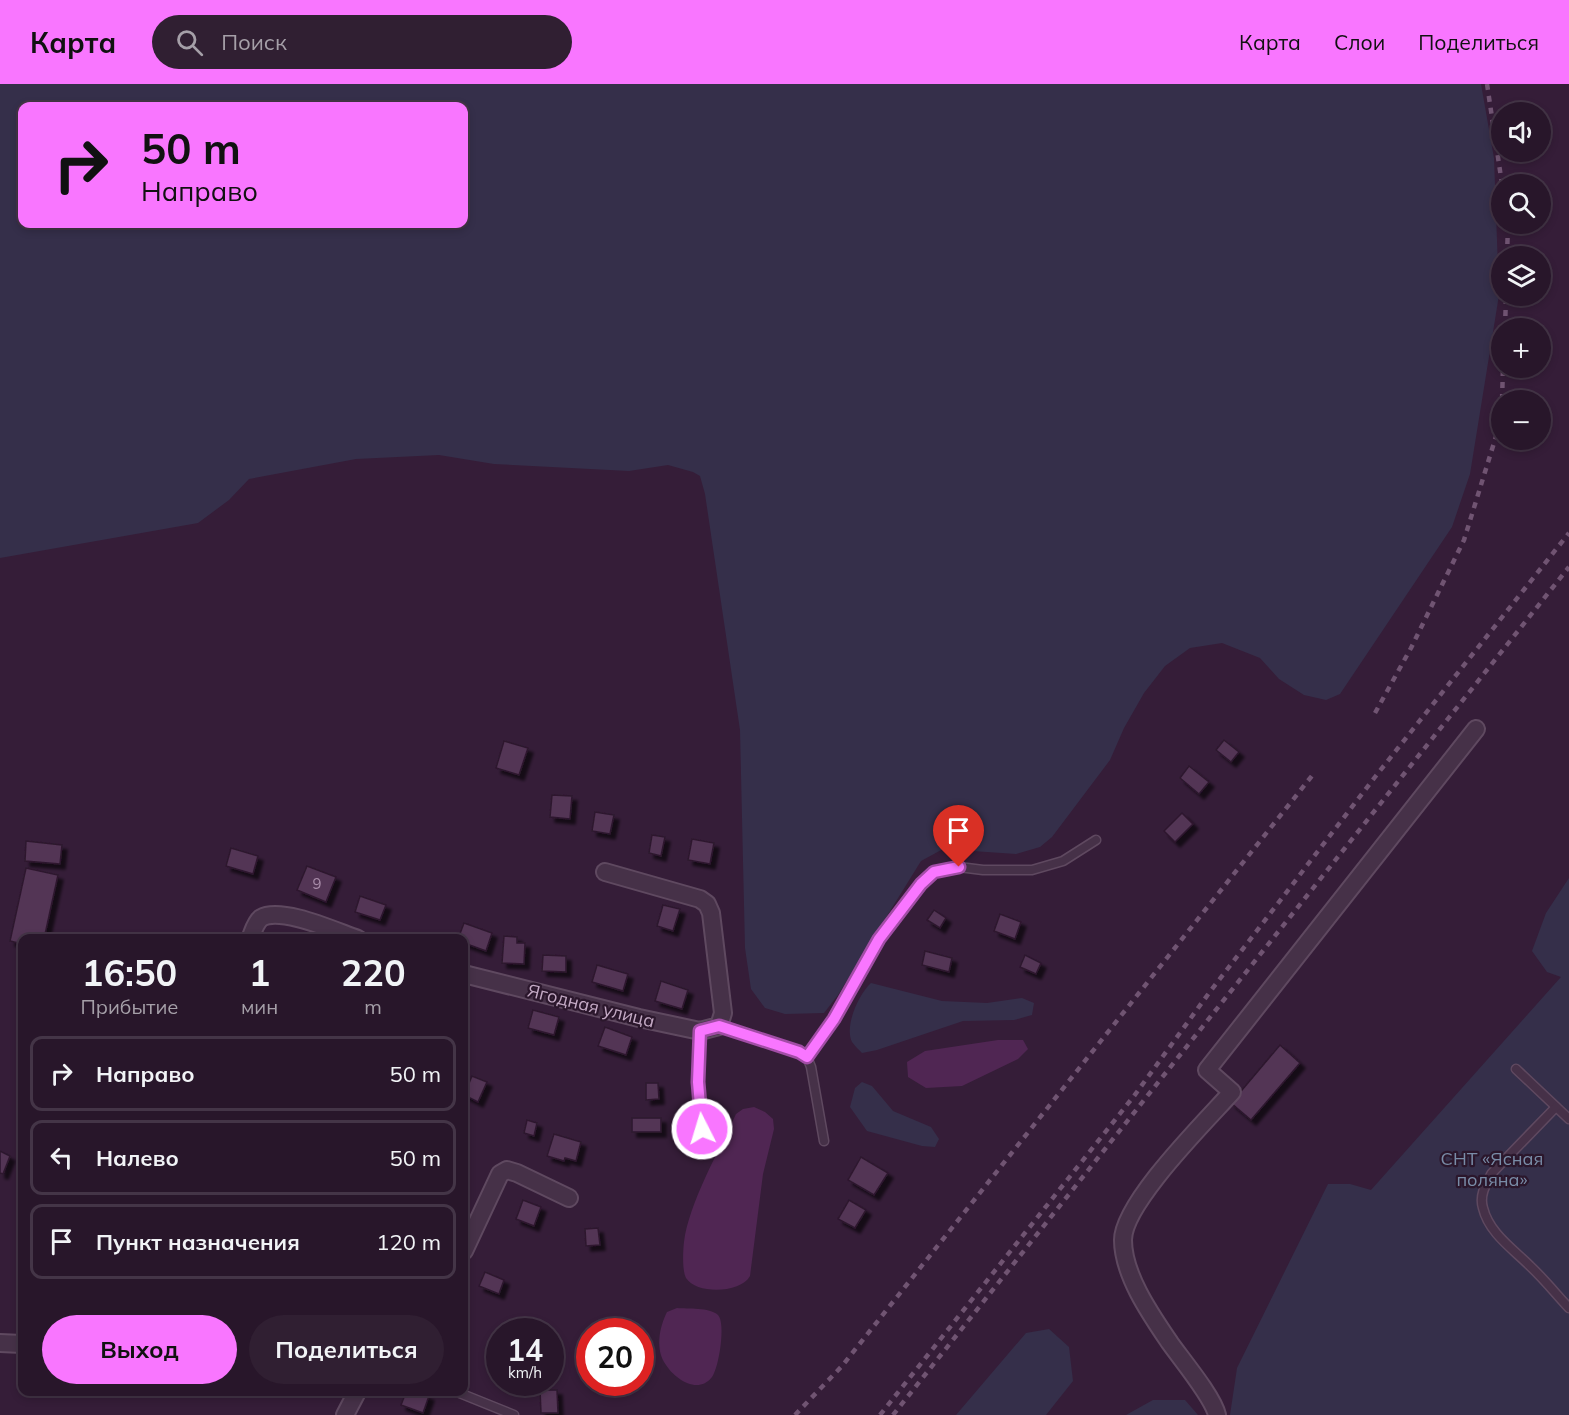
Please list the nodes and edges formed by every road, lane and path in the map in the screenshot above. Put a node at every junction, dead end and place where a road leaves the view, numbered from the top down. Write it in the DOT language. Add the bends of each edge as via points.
graph roads {
  1 [pos="1476,729"];
  2 [pos="1096,840"];
  3 [pos="605,872"];
  4 [pos="253,932"];
  5 [pos="344,934"];
  6 [pos="468,975"];
  7 [pos="719,1026"];
  8 [pos="700,1031"];
  9 [pos="807,1057"];
  10 [pos="1516,1069"];
  11 [pos="1556,1107"];
  12 [pos="1569,1119"];
  13 [pos="702,1129"];
  14 [pos="824,1141"];
  15 [pos="568,1198"];
  16 [pos="468,1242"];
  17 [pos="1569,1308"];
  18 [pos="0,1343"];
  19 [pos="18,1344"];
  20 [pos="355,1396"];
  21 [pos="467,1396"];
  22 [pos="345,1415"];
  23 [pos="514,1415"];
  24 [pos="1217,1415"];
  1 -- 24 [label="street" via="1207,1070 1232,1092 1160,1174 1126,1224 1124,1252 1138,1291"];
  2 -- 9 [label="lane" via="1063,861 1032,870 959,867 934,872 879,939 834,1019"];
  3 -- 7 [label="street" via="707,904 723,1013"];
  4 -- 5 [label="street" via="262,917 289,915"];
  6 -- 8 [label="street, Ягодная улица"];
  7 -- 8 [label="street, Ягодная улица"];
  7 -- 9 [label="lane"];
  8 -- 13 [label="lane" via="698,1082"];
  9 -- 14 [label="lane"];
  10 -- 11 [label="lane"];
  11 -- 12 [label="lane"];
  11 -- 17 [label="lane" via="1492,1173 1482,1197 1483,1208 1496,1233"];
  15 -- 16 [label="street" via="507,1170 500,1174"];
  18 -- 19 [label="street"];
  20 -- 22 [label="street"];
  21 -- 23 [label="lane"];
}
